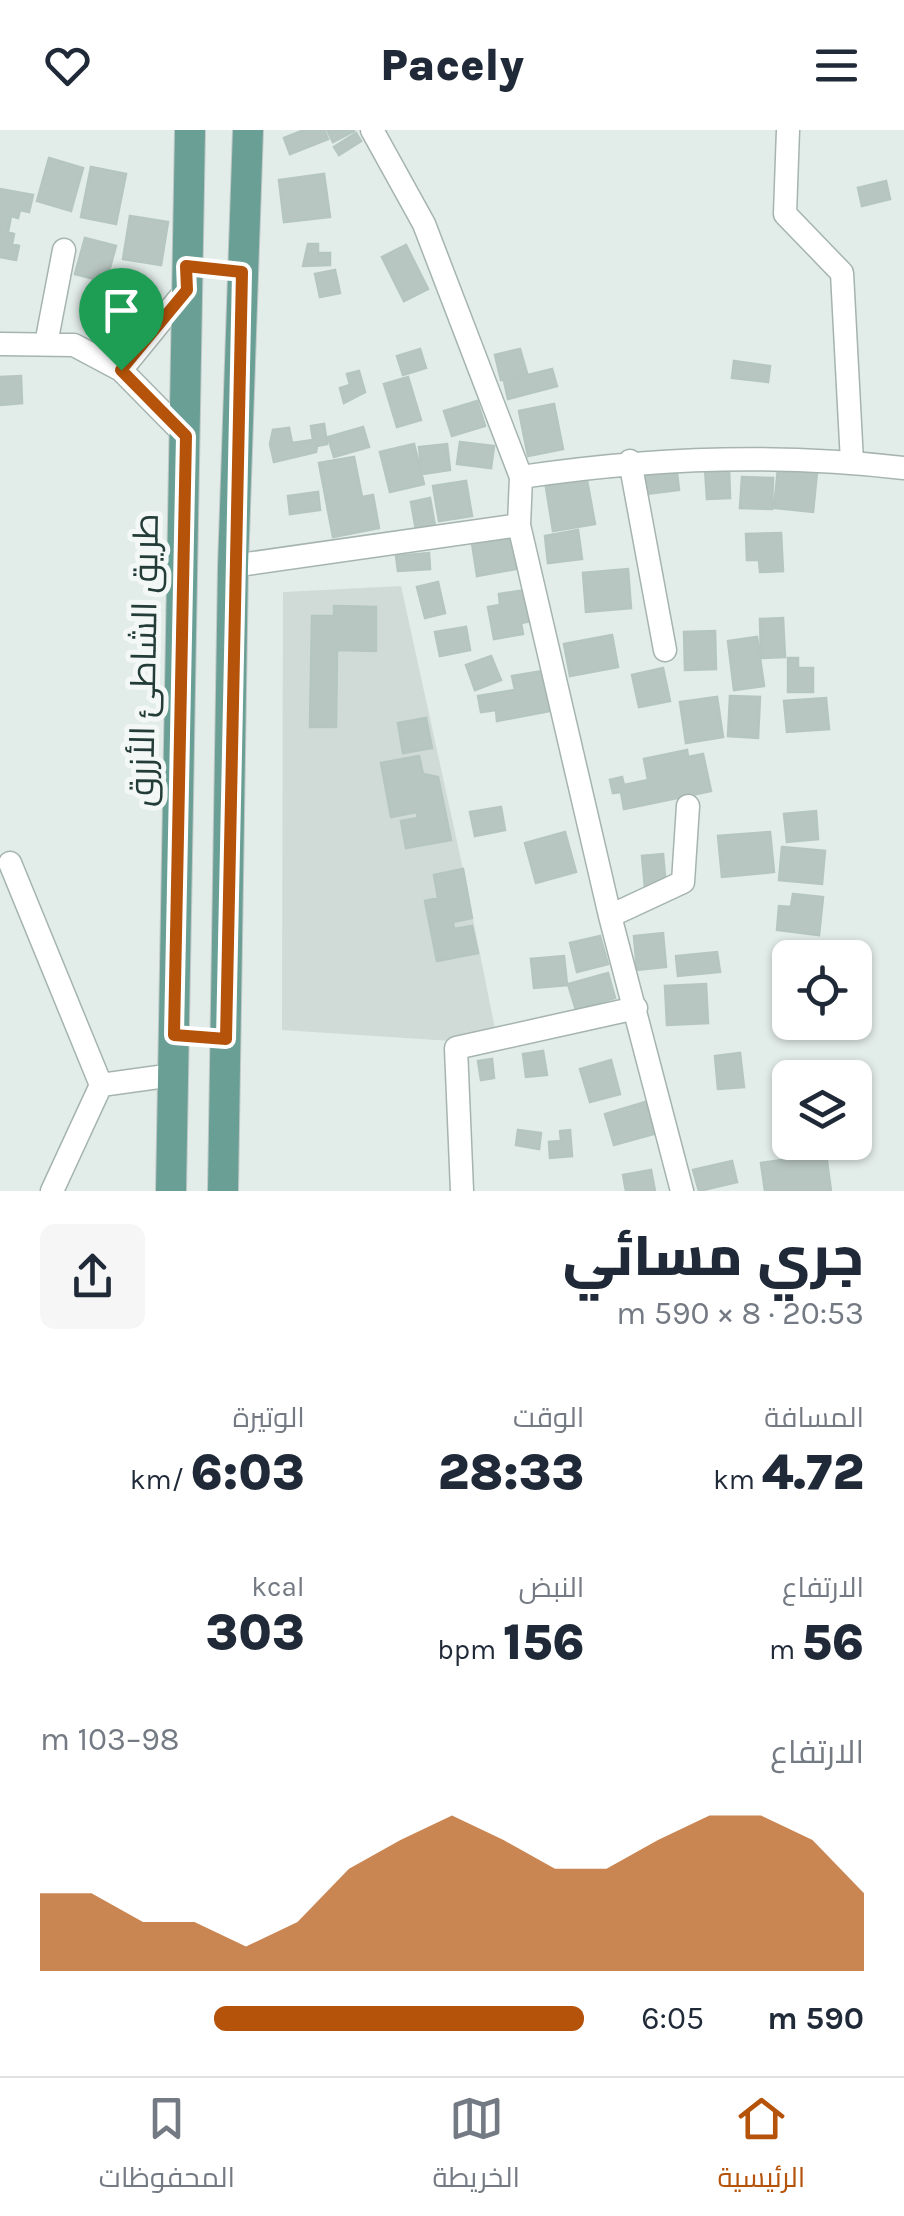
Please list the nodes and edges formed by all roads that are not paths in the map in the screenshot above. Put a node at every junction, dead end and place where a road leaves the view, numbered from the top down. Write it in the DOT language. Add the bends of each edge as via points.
graph roads {
  1 [pos="190,130"];
  2 [pos="248,130"];
  3 [pos="372,130"];
  4 [pos="788,130"];
  5 [pos="64,250"];
  6 [pos="242,272"];
  7 [pos="186,278"];
  8 [pos="0,344"];
  9 [pos="46,344"];
  10 [pos="121,370"];
  11 [pos="186,436"];
  12 [pos="630,461"];
  13 [pos="852,462"];
  14 [pos="904,468"];
  15 [pos="521,477"];
  16 [pos="519,525"];
  17 [pos="234,566"];
  18 [pos="665,650"];
  19 [pos="688,806"];
  20 [pos="10,863"];
  21 [pos="610,916"];
  22 [pos="636,1008"];
  23 [pos="174,1035"];
  24 [pos="226,1039"];
  25 [pos="173,1075"];
  26 [pos="101,1085"];
  27 [pos="52,1191"];
  28 [pos="171,1191"];
  29 [pos="223,1191"];
  30 [pos="462,1191"];
  31 [pos="682,1191"];
  1 -- 7 [label="main road, طريق الشاطئ الأزرق"];
  2 -- 6 [label="main road"];
  3 -- 15 [label="street" via="424,224"];
  4 -- 13 [label="street" via="785,214 842,274"];
  5 -- 9 [label="street"];
  6 -- 7 [label="main road"];
  6 -- 17 [label="main road"];
  7 -- 10 [label="street"];
  7 -- 11 [label="main road, طريق الشاطئ الأزرق"];
  8 -- 9 [label="street"];
  9 -- 10 [label="street" via="74,345"];
  10 -- 11 [label="street"];
  11 -- 23 [label="main road, طريق الشاطئ الأزرق"];
  12 -- 13 [label="street"];
  12 -- 15 [label="street"];
  12 -- 18 [label="street"];
  13 -- 14 [label="street"];
  15 -- 16 [label="street"];
  16 -- 17 [label="street"];
  16 -- 21 [label="street"];
  17 -- 24 [label="main road"];
  19 -- 21 [label="street" via="682,882"];
  20 -- 26 [label="street"];
  21 -- 22 [label="street"];
  22 -- 30 [label="street" via="456,1048"];
  22 -- 31 [label="street"];
  23 -- 24 [label="main road"];
  23 -- 25 [label="main road, طريق الشاطئ الأزرق"];
  24 -- 29 [label="main road"];
  25 -- 26 [label="street"];
  25 -- 28 [label="main road, طريق الشاطئ الأزرق"];
  26 -- 27 [label="street"];
}
